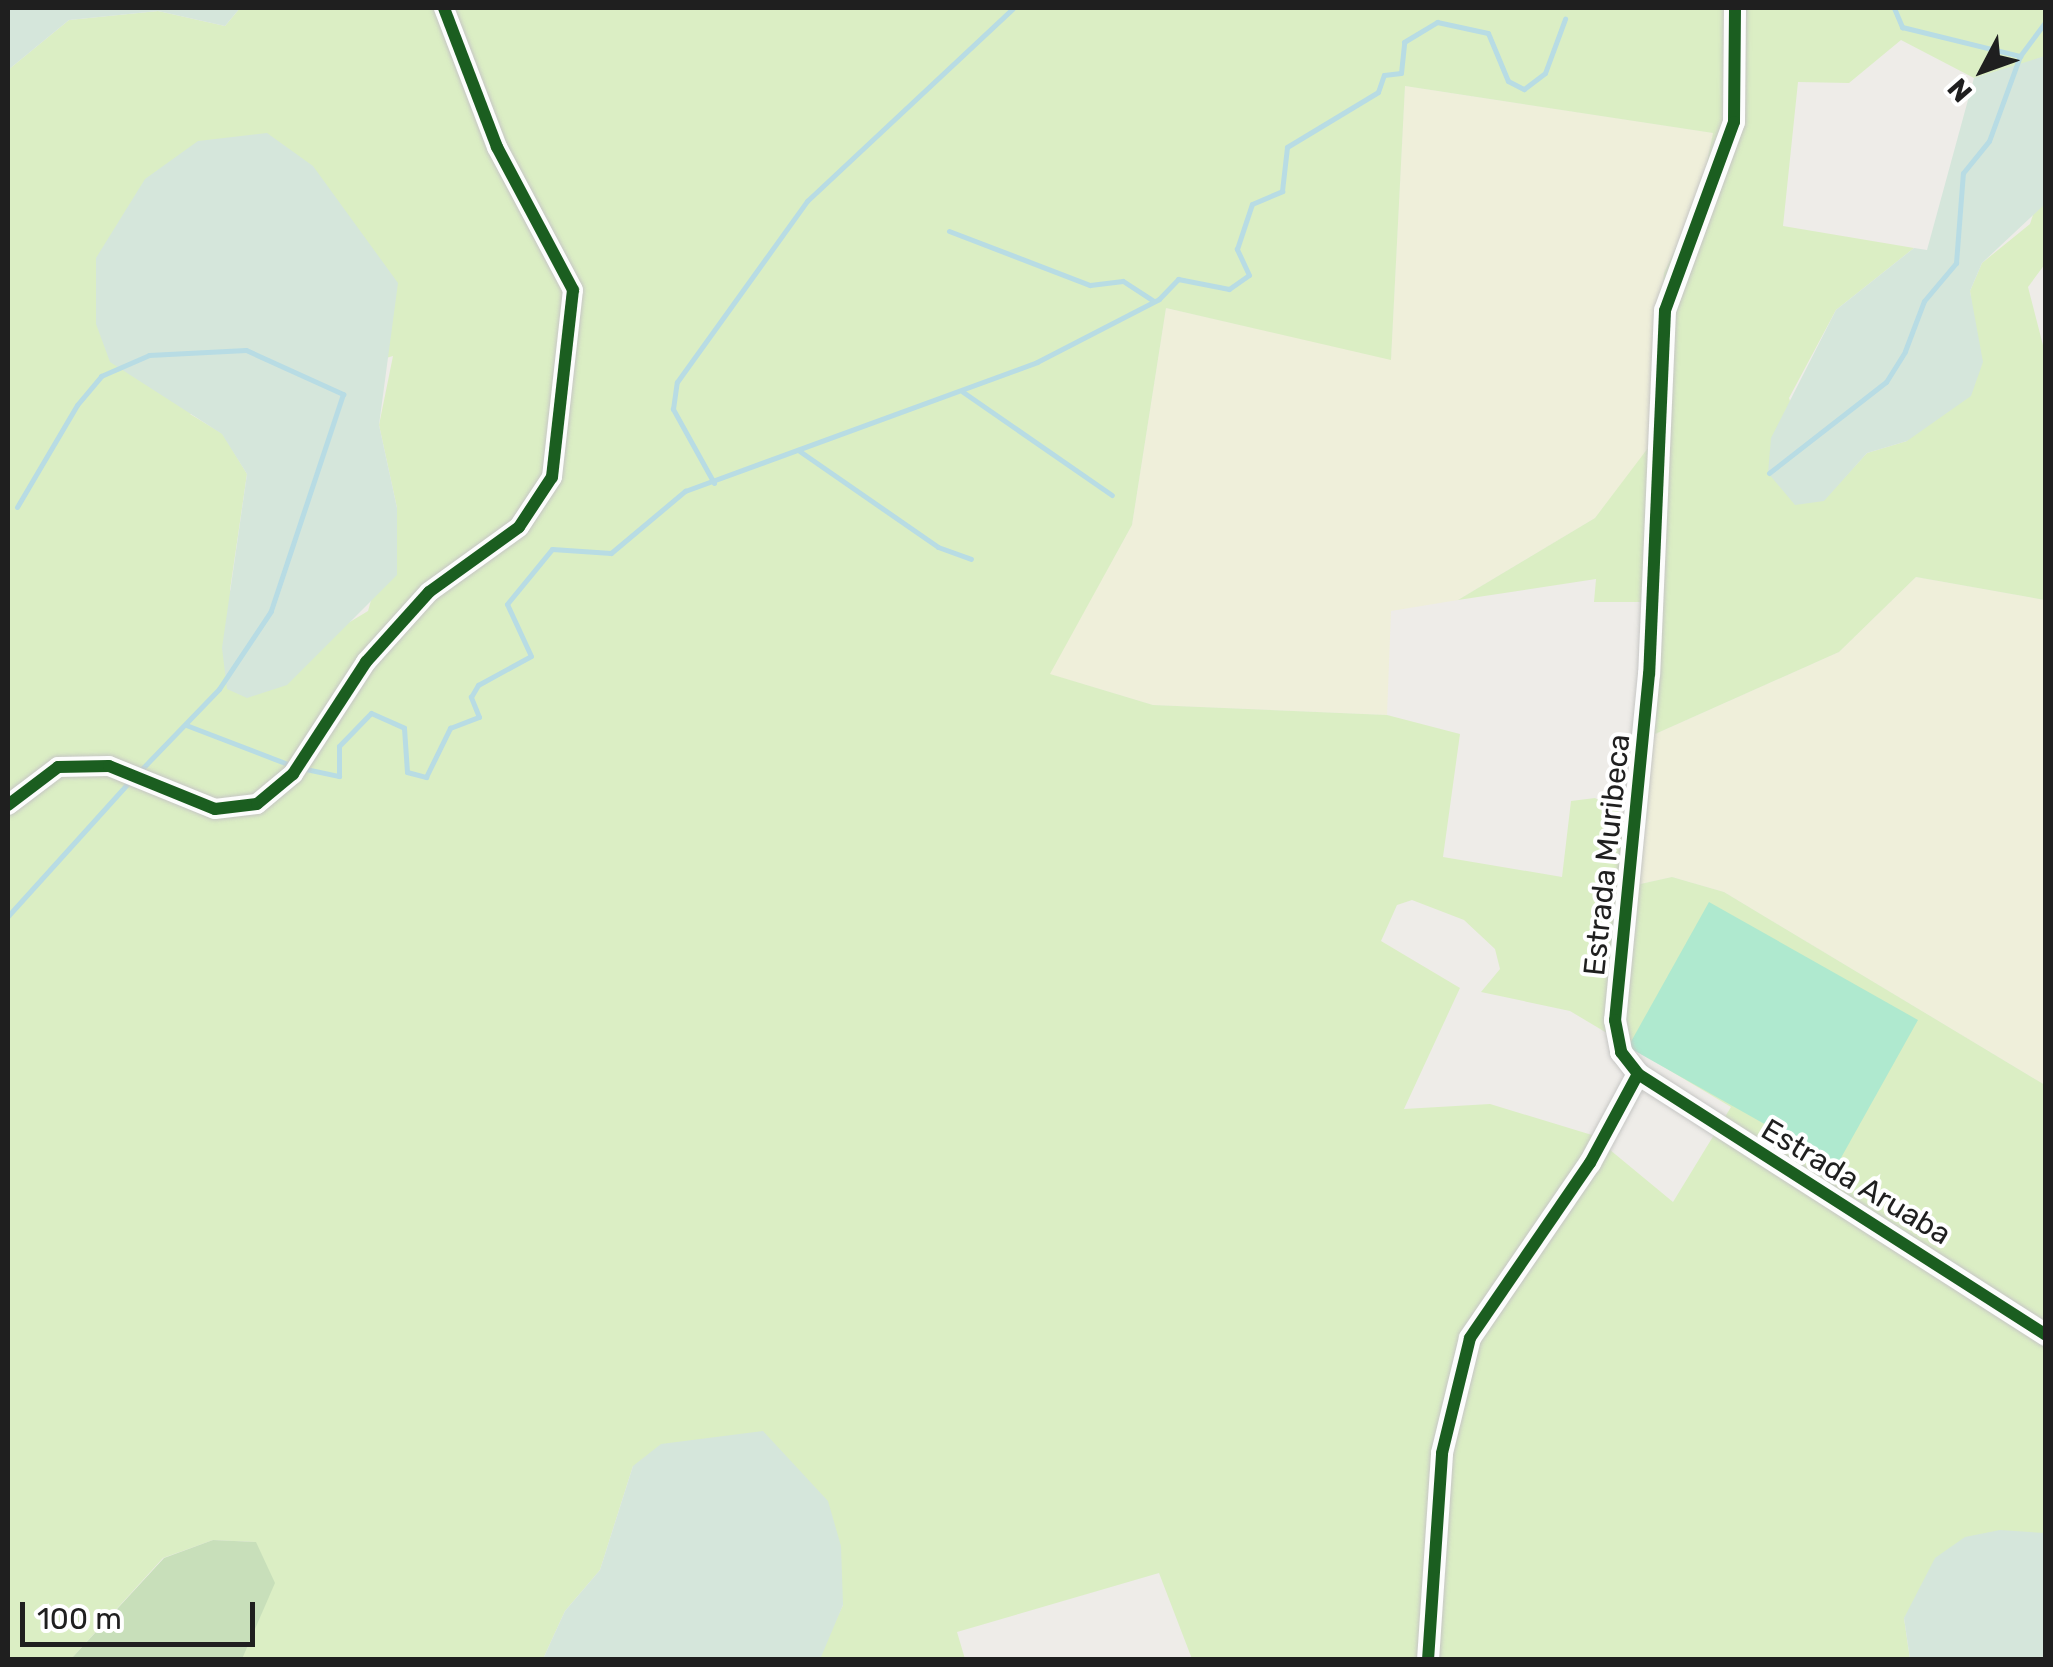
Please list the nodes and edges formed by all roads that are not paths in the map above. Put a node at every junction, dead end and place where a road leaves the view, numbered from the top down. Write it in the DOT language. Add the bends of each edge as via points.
graph roads {
  1 [pos="444,8"];
  2 [pos="1735,8"];
  3 [pos="8,804"];
  4 [pos="1638,1074"];
  5 [pos="2046,1335"];
  6 [pos="1428,1660"];
  1 -- 3 [label="street" via="497,147 573,290 552,477 519,527 429,592 391,634 293,774 258,804 215,809 110,766 58,767"];
  2 -- 4 [label="street, Estrada Muribeca" via="1734,122 1664,311 1649,674 1615,1020 1621,1052"];
  4 -- 5 [label="street, Estrada Aruaba"];
  4 -- 6 [label="street" via="1590,1163 1470,1338 1442,1452"];
}
